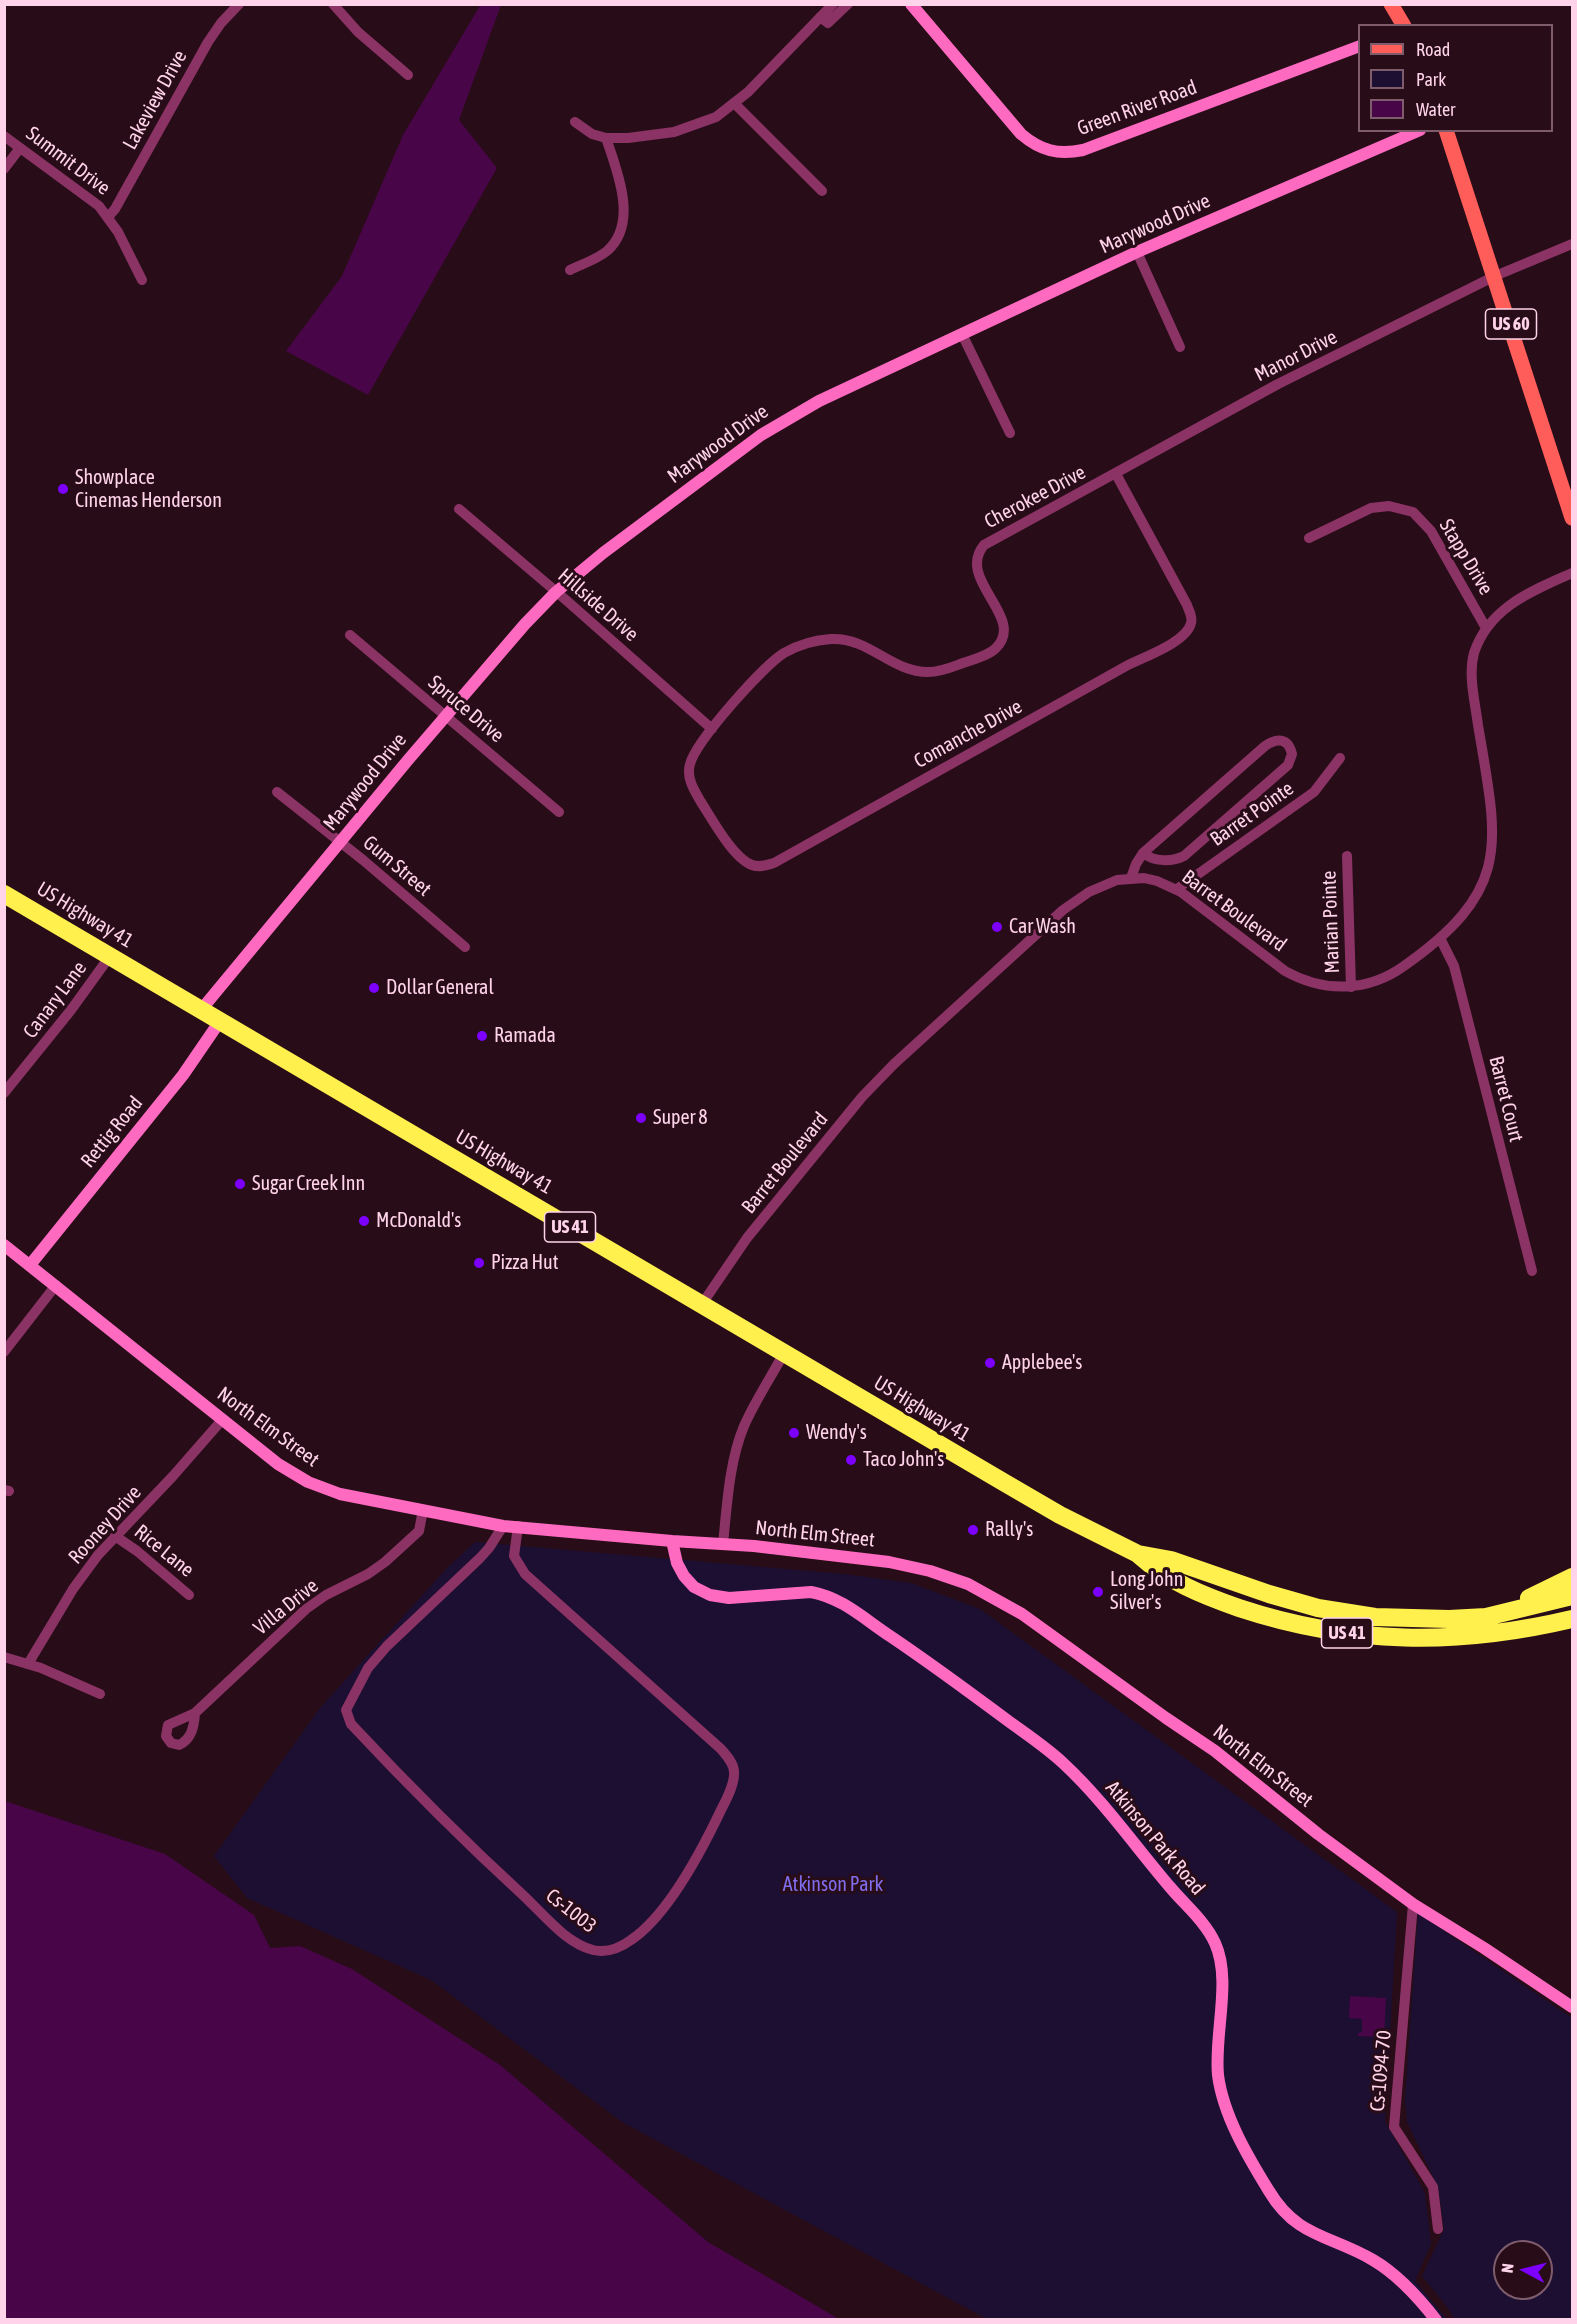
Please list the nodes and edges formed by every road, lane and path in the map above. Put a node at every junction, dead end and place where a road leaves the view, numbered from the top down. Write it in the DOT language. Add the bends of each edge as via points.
graph roads {
  1 [pos="239,4"];
  2 [pos="333,4"];
  3 [pos="832,4"];
  4 [pos="848,4"];
  5 [pos="911,4"];
  6 [pos="1391,4"];
  7 [pos="820,17"];
  8 [pos="1403,24"];
  9 [pos="1358,46"];
  10 [pos="408,75"];
  11 [pos="735,104"];
  12 [pos="575,122"];
  13 [pos="1415,132"];
  14 [pos="1447,132"];
  15 [pos="4,136"];
  16 [pos="606,138"];
  17 [pos="20,148"];
  18 [pos="4,169"];
  19 [pos="822,191"];
  20 [pos="109,216"];
  21 [pos="1572,244"];
  22 [pos="1137,252"];
  23 [pos="570,270"];
  24 [pos="1495,276"];
  25 [pos="142,280"];
  26 [pos="962,334"];
  27 [pos="1180,347"];
  28 [pos="1010,433"];
  29 [pos="1116,474"];
  30 [pos="459,509"];
  31 [pos="1572,518"];
  32 [pos="1309,538"];
  33 [pos="1572,573"];
  34 [pos="556,592"];
  35 [pos="1486,628"];
  36 [pos="350,635"];
  37 [pos="446,715"];
  38 [pos="712,729"];
  39 [pos="1340,758"];
  40 [pos="277,792"];
  41 [pos="559,812"];
  42 [pos="341,843"];
  43 [pos="1143,853"];
  44 [pos="1347,856"];
  45 [pos="1131,878"];
  46 [pos="1177,889"];
  47 [pos="4,894"];
  48 [pos="1440,938"];
  49 [pos="465,946"];
  50 [pos="110,956"];
  51 [pos="1351,987"];
  52 [pos="201,1010"];
  53 [pos="220,1021"];
  54 [pos="4,1093"];
  55 [pos="4,1245"];
  56 [pos="30,1265"];
  57 [pos="1532,1271"];
  58 [pos="56,1286"];
  59 [pos="702,1305"];
  60 [pos="4,1352"];
  61 [pos="784,1353"];
  62 [pos="222,1420"];
  63 [pos="423,1510"];
  64 [pos="503,1526"];
  65 [pos="518,1526"];
  66 [pos="115,1536"];
  67 [pos="672,1541"];
  68 [pos="723,1544"];
  69 [pos="1138,1554"];
  70 [pos="1572,1577"];
  71 [pos="189,1595"];
  72 [pos="1572,1596"];
  73 [pos="1486,1617"];
  74 [pos="1572,1619"];
  75 [pos="4,1657"];
  76 [pos="28,1664"];
  77 [pos="100,1694"];
  78 [pos="195,1713"];
  79 [pos="1413,1904"];
  80 [pos="1572,2007"];
  81 [pos="1438,2229"];
  82 [pos="1436,2319"];
  1 -- 20 [label="street, Lakeview Drive" via="208,42"];
  2 -- 10 [label="street" via="358,32"];
  3 -- 7 [label="street"];
  4 -- 7 [label="street" via="828,23"];
  5 -- 9 [label="street, Green River Road" via="1021,134 1040,148 1058,153 1083,150"];
  6 -- 8 [label="main road"];
  7 -- 11 [label="street"];
  11 -- 16 [label="street" via="716,117 674,132"];
  11 -- 19 [label="street"];
  12 -- 16 [label="street"];
  13 -- 22 [label="street, Marywood Drive"];
  14 -- 24 [label="main road, US 60"];
  15 -- 17 [label="street, Summit Drive"];
  16 -- 23 [label="street" via="622,194 621,230 606,251"];
  17 -- 18 [label="street"];
  17 -- 20 [label="street, Summit Drive"];
  20 -- 25 [label="street, Summit Drive"];
  21 -- 24 [label="street, Manor Drive"];
  22 -- 26 [label="street, Marywood Drive"];
  22 -- 27 [label="street"];
  24 -- 29 [label="street, Manor Drive" via="1278,384"];
  24 -- 31 [label="main road, US 60"];
  26 -- 28 [label="street"];
  26 -- 34 [label="street, Marywood Drive" via="819,401 767,431"];
  29 -- 38 [label="street, Cherokee Drive" via="978,551 979,575 1004,630 1000,642 988,654 930,672 899,666 851,640 806,644 784,653 769,665"];
  29 -- 38 [label="street, Comanche Drive" via="1191,616 1191,626 1175,641 767,865 752,865 739,855 694,789 690,764"];
  30 -- 34 [label="street, Hillside Drive"];
  32 -- 35 [label="street, Stapp Drive" via="1371,508 1389,506 1413,512 1431,531"];
  33 -- 35 [label="street, Barret Boulevard" via="1519,597"];
  34 -- 37 [label="street, Marywood Drive"];
  34 -- 38 [label="street, Hillside Drive"];
  35 -- 48 [label="street, Barret Boulevard" via="1474,655 1472,680 1492,811 1491,855 1478,896"];
  36 -- 37 [label="street, Spruce Drive"];
  37 -- 41 [label="street, Spruce Drive"];
  37 -- 42 [label="street, Marywood Drive"];
  39 -- 46 [label="street, Barret Pointe" via="1314,792"];
  40 -- 42 [label="street, Gum Street"];
  42 -- 49 [label="street, Gum Street"];
  42 -- 52 [label="street, Marywood Drive"];
  43 -- 43 [label="street" via="1167,861 1184,856 1288,765 1292,754 1288,744 1276,739 1264,746"];
  43 -- 45 [label="street"];
  44 -- 51 [label="street, Marian Pointe"];
  45 -- 46 [label="street, Barret Boulevard" via="1157,881"];
  45 -- 59 [label="street, Barret Boulevard" via="1103,885 1063,910 894,1064 858,1101 747,1238"];
  46 -- 51 [label="street, Barret Boulevard" via="1298,978 1324,986"];
  47 -- 50 [label="highway, US Highway 41 / US 41"];
  48 -- 51 [label="street, Barret Boulevard" via="1387,977"];
  48 -- 57 [label="street, Barret Court" via="1454,966"];
  50 -- 52 [label="highway, US Highway 41 / US 41"];
  50 -- 54 [label="street, Canary Lane"];
  52 -- 53 [label="highway, US Highway 41 / US 41"];
  53 -- 56 [label="street, Rettig Road" via="183,1075"];
  53 -- 59 [label="highway, US Highway 41 / US 41"];
  55 -- 56 [label="street, North Elm Street"];
  56 -- 58 [label="street, North Elm Street"];
  58 -- 60 [label="street"];
  58 -- 62 [label="street, North Elm Street"];
  59 -- 61 [label="highway, US Highway 41 / US 41"];
  61 -- 68 [label="street" via="740,1437"];
  61 -- 69 [label="highway, US Highway 41 / US 41" via="1060,1515"];
  62 -- 63 [label="street, North Elm Street" via="308,1482 340,1494"];
  62 -- 66 [label="street, Rooney Drive"];
  63 -- 64 [label="street, North Elm Street"];
  63 -- 78 [label="street, Villa Drive" via="419,1531 385,1562 316,1601"];
  64 -- 65 [label="street, North Elm Street"];
  64 -- 65 [label="street, Cs-1003" via="489,1548 368,1668 346,1714 416,1792 557,1927 583,1946 607,1950 624,1945 639,1934 681,1884 714,1824 734,1772 721,1749 525,1574 514,1556"];
  65 -- 67 [label="street, North Elm Street"];
  66 -- 71 [label="street, Rice Lane"];
  66 -- 76 [label="street, Rooney Drive" via="81,1578"];
  67 -- 68 [label="street, North Elm Street"];
  67 -- 82 [label="street, Atkinson Park Road" via="684,1576 710,1595 729,1598 805,1592 847,1605 1064,1763 1204,1925 1214,1942 1221,1971 1217,2050 1220,2086 1231,2120 1269,2193 1296,2224 1355,2250 1391,2273"];
  68 -- 79 [label="street, North Elm Street" via="910,1566 987,1593 1056,1637 1215,1751"];
  69 -- 73 [label="highway, US 41" via="1171,1560 1300,1604 1343,1612 1414,1618"];
  69 -- 74 [label="highway, US 41" via="1154,1569 1193,1591 1304,1627 1419,1639 1534,1628"];
  70 -- 73 [label="highway"];
  72 -- 73 [label="highway, US 41"];
  75 -- 76 [label="street"];
  76 -- 77 [label="street"];
  79 -- 80 [label="street, North Elm Street"];
  79 -- 81 [label="street, Cs-1094-70" via="1394,2127 1433,2187"];
}
